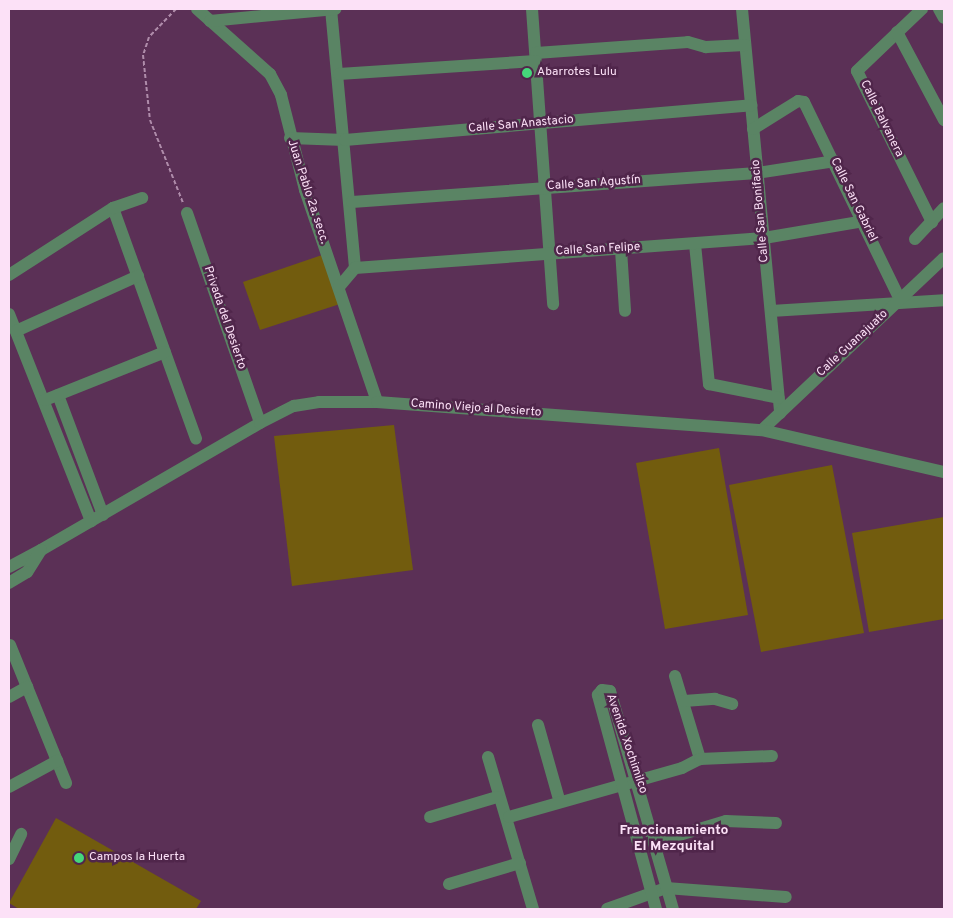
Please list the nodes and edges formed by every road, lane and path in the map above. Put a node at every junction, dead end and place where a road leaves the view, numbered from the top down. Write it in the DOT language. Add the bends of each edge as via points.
graph roads {
  1 [pos="176,9"];
  2 [pos="197,9"];
  3 [pos="331,9"];
  4 [pos="335,9"];
  5 [pos="532,9"];
  6 [pos="742,9"];
  7 [pos="922,9"];
  8 [pos="939,9"];
  9 [pos="944,18"];
  10 [pos="210,21"];
  11 [pos="898,32"];
  12 [pos="746,45"];
  13 [pos="536,57"];
  14 [pos="339,74"];
  15 [pos="751,105"];
  16 [pos="944,120"];
  17 [pos="542,123"];
  18 [pos="753,129"];
  19 [pos="290,138"];
  20 [pos="345,140"];
  21 [pos="835,161"];
  22 [pos="758,173"];
  23 [pos="548,187"];
  24 [pos="142,198"];
  25 [pos="352,202"];
  26 [pos="113,208"];
  27 [pos="944,208"];
  28 [pos="187,214"];
  29 [pos="864,221"];
  30 [pos="932,222"];
  31 [pos="764,238"];
  32 [pos="915,239"];
  33 [pos="695,244"];
  34 [pos="621,250"];
  35 [pos="553,252"];
  36 [pos="944,258"];
  37 [pos="355,268"];
  38 [pos="9,275"];
  39 [pos="138,276"];
  40 [pos="339,288"];
  41 [pos="900,300"];
  42 [pos="944,300"];
  43 [pos="553,304"];
  44 [pos="625,311"];
  45 [pos="771,311"];
  46 [pos="9,314"];
  47 [pos="16,331"];
  48 [pos="165,352"];
  49 [pos="58,395"];
  50 [pos="779,398"];
  51 [pos="45,400"];
  52 [pos="377,402"];
  53 [pos="780,413"];
  54 [pos="260,423"];
  55 [pos="762,430"];
  56 [pos="196,439"];
  57 [pos="944,472"];
  58 [pos="103,515"];
  59 [pos="91,521"];
  60 [pos="41,550"];
  61 [pos="9,567"];
  62 [pos="9,582"];
  63 [pos="10,644"];
  64 [pos="675,676"];
  65 [pos="27,687"];
  66 [pos="9,697"];
  67 [pos="684,701"];
  68 [pos="732,704"];
  69 [pos="538,725"];
  70 [pos="772,756"];
  71 [pos="488,757"];
  72 [pos="700,759"];
  73 [pos="57,761"];
  74 [pos="638,779"];
  75 [pos="66,783"];
  76 [pos="624,783"];
  77 [pos="9,787"];
  78 [pos="497,797"];
  79 [pos="559,799"];
  80 [pos="509,816"];
  81 [pos="430,817"];
  82 [pos="776,823"];
  83 [pos="21,834"];
  84 [pos="656,842"];
  85 [pos="9,859"];
  86 [pos="520,863"];
  87 [pos="449,884"];
  88 [pos="666,888"];
  89 [pos="651,893"];
  90 [pos="786,897"];
  91 [pos="533,909"];
  92 [pos="606,909"];
  93 [pos="656,909"];
  94 [pos="673,909"];
  1 -- 28 [label="path" via="149,37 144,55 150,120"];
  2 -- 10 [label="street, Juan Pablo 2a. secc."];
  3 -- 4 [label="street"];
  3 -- 10 [label="street"];
  3 -- 14 [label="street"];
  5 -- 13 [label="street"];
  6 -- 12 [label="street, Calle San Bonifacio"];
  7 -- 11 [label="street, Calle Balvanera"];
  8 -- 9 [label="street"];
  10 -- 19 [label="street, Juan Pablo 2a. secc." via="270,74 281,95"];
  11 -- 16 [label="street"];
  11 -- 30 [label="street, Calle Balvanera" via="857,71"];
  12 -- 13 [label="street" via="706,47 688,42"];
  12 -- 15 [label="street, Calle San Bonifacio"];
  13 -- 14 [label="street"];
  13 -- 17 [label="street"];
  14 -- 20 [label="street"];
  15 -- 17 [label="street, Calle San Anastacio"];
  15 -- 18 [label="street, Calle San Bonifacio"];
  17 -- 20 [label="street, Calle San Anastacio"];
  17 -- 23 [label="street"];
  18 -- 21 [label="street, Calle San Gabriel" via="798,100 804,102"];
  18 -- 22 [label="street, Calle San Bonifacio"];
  19 -- 20 [label="street, Calle San Anastacio"];
  19 -- 40 [label="street, Juan Pablo 2a. secc."];
  20 -- 25 [label="street"];
  21 -- 22 [label="street, Calle San Agustín"];
  21 -- 29 [label="street, Calle San Gabriel"];
  22 -- 23 [label="street, Calle San Agustín"];
  22 -- 31 [label="street, Calle San Bonifacio"];
  23 -- 25 [label="street, Calle San Agustín"];
  23 -- 35 [label="street"];
  24 -- 26 [label="street"];
  25 -- 37 [label="street"];
  26 -- 38 [label="street"];
  26 -- 39 [label="street"];
  27 -- 30 [label="street"];
  28 -- 54 [label="street, Privada del Desierto"];
  29 -- 31 [label="street, Calle San Felipe"];
  29 -- 41 [label="street, Calle San Gabriel"];
  30 -- 32 [label="street"];
  31 -- 33 [label="street, Calle San Felipe"];
  31 -- 45 [label="street, Calle San Bonifacio"];
  33 -- 34 [label="street, Calle San Felipe"];
  33 -- 50 [label="street" via="709,384"];
  34 -- 35 [label="street, Calle San Felipe"];
  34 -- 44 [label="street"];
  35 -- 37 [label="street, Calle San Felipe"];
  35 -- 43 [label="street"];
  36 -- 41 [label="street, Calle Guanajuato"];
  37 -- 40 [label="street"];
  39 -- 47 [label="street"];
  39 -- 48 [label="street"];
  40 -- 52 [label="street, Juan Pablo 2a. secc."];
  41 -- 42 [label="street"];
  41 -- 45 [label="street"];
  41 -- 53 [label="street, Calle Guanajuato"];
  45 -- 50 [label="street, Calle San Bonifacio"];
  46 -- 47 [label="street"];
  47 -- 51 [label="street"];
  48 -- 49 [label="street"];
  48 -- 56 [label="street"];
  49 -- 51 [label="street"];
  49 -- 58 [label="street"];
  50 -- 53 [label="street, Calle San Bonifacio"];
  51 -- 59 [label="street"];
  52 -- 54 [label="street, Camino Viejo al Desierto" via="294,406"];
  52 -- 55 [label="street, Camino Viejo al Desierto"];
  53 -- 55 [label="street, Calle Guanajuato"];
  54 -- 58 [label="street, Camino Viejo al Desierto"];
  55 -- 57 [label="street, Camino Viejo al Desierto"];
  58 -- 59 [label="street, Camino Viejo al Desierto"];
  59 -- 60 [label="street, Camino Viejo al Desierto"];
  60 -- 61 [label="street, Camino Viejo al Desierto"];
  60 -- 62 [label="street, Camino Viejo al Desierto" via="27,572"];
  63 -- 65 [label="street"];
  64 -- 67 [label="street"];
  65 -- 66 [label="street"];
  65 -- 73 [label="street"];
  67 -- 68 [label="street" via="715,699"];
  67 -- 72 [label="street"];
  69 -- 79 [label="street"];
  70 -- 72 [label="street"];
  71 -- 78 [label="street"];
  72 -- 74 [label="street" via="682,768"];
  73 -- 75 [label="street"];
  73 -- 77 [label="street"];
  74 -- 76 [label="street"];
  74 -- 76 [label="street, Avenida Xochimilco" via="610,692 602,690 598,695"];
  74 -- 84 [label="street, Avenida Xochimilco"];
  76 -- 79 [label="street"];
  76 -- 89 [label="street, Avenida Xochimilco"];
  78 -- 80 [label="street"];
  78 -- 81 [label="street"];
  79 -- 80 [label="street"];
  80 -- 86 [label="street"];
  82 -- 84 [label="street" via="726,821"];
  83 -- 85 [label="street"];
  84 -- 88 [label="street, Avenida Xochimilco"];
  86 -- 87 [label="street"];
  86 -- 91 [label="street"];
  88 -- 89 [label="street"];
  88 -- 90 [label="street"];
  88 -- 94 [label="street, Avenida Xochimilco"];
  89 -- 92 [label="street"];
  89 -- 93 [label="street, Avenida Xochimilco"];
}
